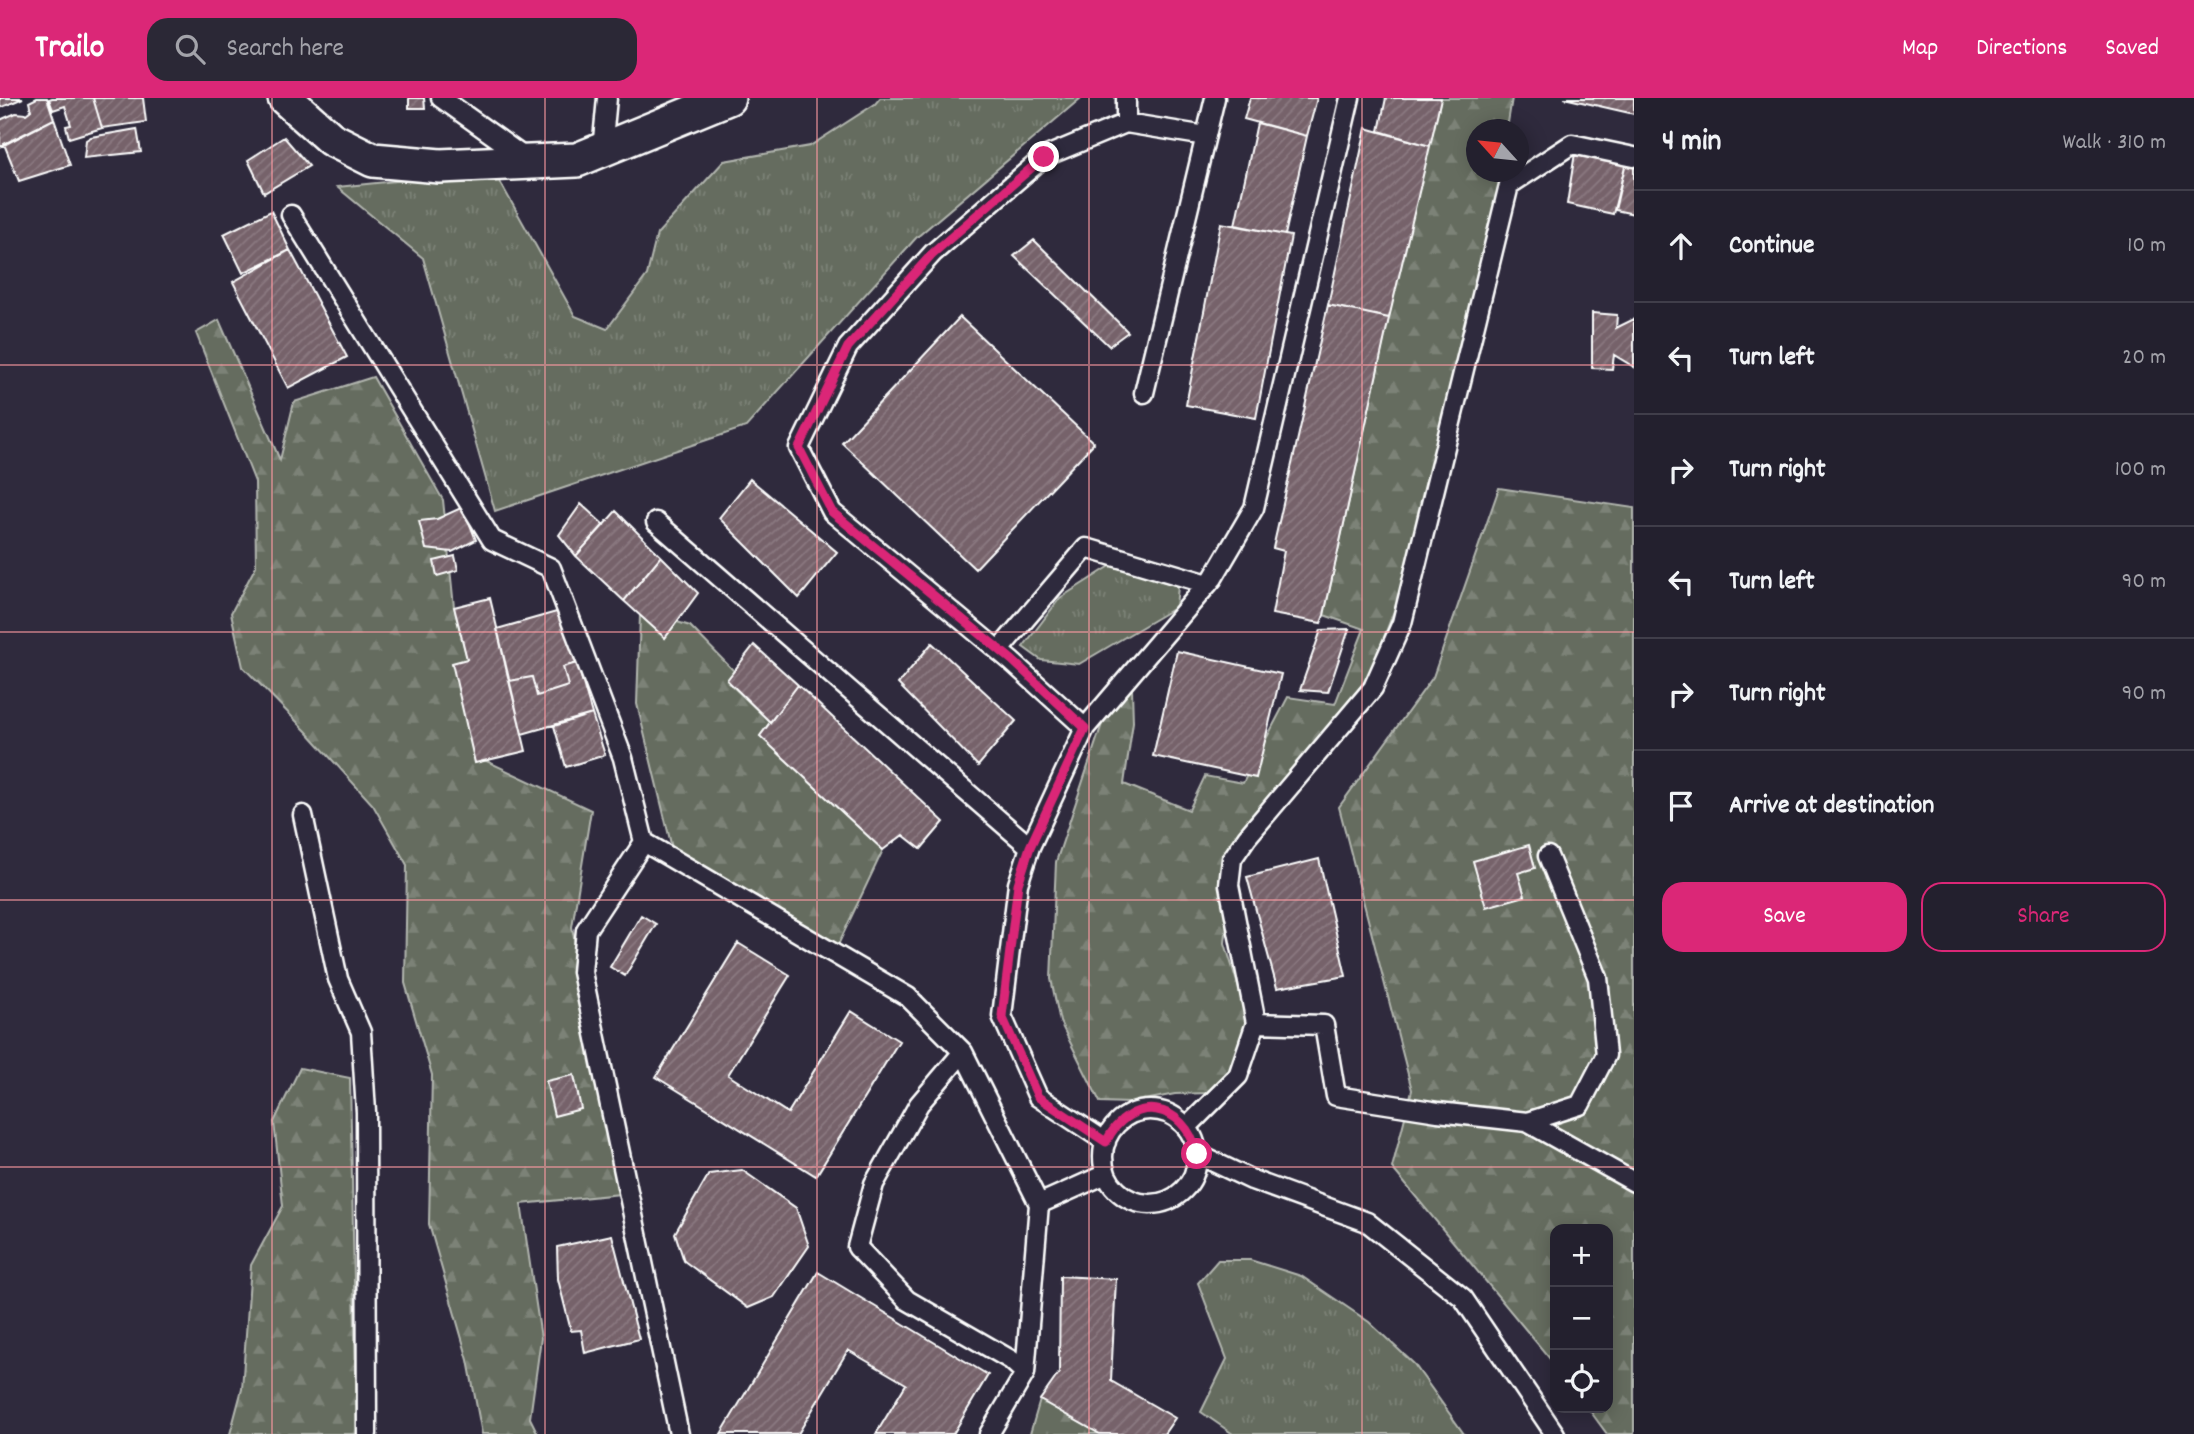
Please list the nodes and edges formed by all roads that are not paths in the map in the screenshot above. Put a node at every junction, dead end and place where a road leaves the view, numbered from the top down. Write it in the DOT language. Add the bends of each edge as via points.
graph roads {
  1 [pos="285,98"];
  2 [pos="441,98"];
  3 [pos="607,98"];
  4 [pos="728,98"];
  5 [pos="1126,98"];
  6 [pos="1214,98"];
  7 [pos="1350,98"];
  8 [pos="1126,123"];
  9 [pos="1206,136"];
  10 [pos="602,150"];
  11 [pos="1634,157"];
  12 [pos="531,162"];
  13 [pos="291,215"];
  14 [pos="1143,393"];
  15 [pos="656,522"];
  16 [pos="1208,584"];
  17 [pos="999,650"];
  18 [pos="1085,728"];
  19 [pos="303,815"];
  20 [pos="644,842"];
  21 [pos="1030,847"];
  22 [pos="1548,856"];
  23 [pos="1256,1023"];
  24 [pos="963,1052"];
  25 [pos="1527,1122"];
  26 [pos="1187,1127"];
  27 [pos="1106,1142"];
  28 [pos="1197,1154"];
  29 [pos="1106,1174"];
  30 [pos="1634,1182"];
  31 [pos="1039,1204"];
  32 [pos="1025,1373"];
  33 [pos="367,1434"];
  34 [pos="679,1434"];
  35 [pos="989,1434"];
  36 [pos="1555,1434"];
  1 -- 12 [label="street" via="331,139 373,160 440,166"];
  2 -- 12 [label="lane"];
  3 -- 10 [label="lane"];
  4 -- 10 [label="street"];
  5 -- 8 [label="lane"];
  6 -- 9 [label="lane"];
  7 -- 16 [label="lane" via="1254,508"];
  8 -- 9 [label="lane"];
  8 -- 17 [label="lane" via="1044,157 933,253 848,347 799,448 832,512"];
  9 -- 14 [label="lane"];
  10 -- 12 [label="street" via="577,160"];
  11 -- 23 [label="lane" via="1572,144 1509,185 1402,623 1373,688 1232,859 1229,885"];
  13 -- 20 [label="lane" via="492,540 551,568 623,758"];
  15 -- 21 [label="lane"];
  16 -- 17 [label="lane" via="1086,548"];
  16 -- 18 [label="lane"];
  17 -- 18 [label="lane"];
  18 -- 21 [label="lane"];
  19 -- 33 [label="lane" via="338,979 361,1032 366,1112"];
  20 -- 24 [label="lane" via="908,997"];
  20 -- 34 [label="lane" via="586,930 582,972"];
  21 -- 27 [label="lane" via="1018,884 1002,1016 1038,1097"];
  22 -- 25 [label="lane" via="1598,978 1606,1055 1580,1105"];
  23 -- 25 [label="lane" via="1324,1025 1336,1096"];
  23 -- 26 [label="lane" via="1238,1076"];
  24 -- 31 [label="lane"];
  24 -- 32 [label="lane" via="919,1104 874,1184 857,1247 907,1300 1011,1360"];
  25 -- 30 [label="lane"];
  26 -- 27 [label="lane" via="1163,1111 1134,1112 1112,1129"];
  26 -- 28 [label="lane"];
  27 -- 29 [label="lane"];
  28 -- 29 [label="lane" via="1190,1183 1167,1201 1138,1203 1113,1187"];
  28 -- 36 [label="lane" via="1252,1180 1367,1222 1463,1298"];
  29 -- 31 [label="lane"];
  31 -- 32 [label="lane"];
  32 -- 35 [label="lane"];
}
